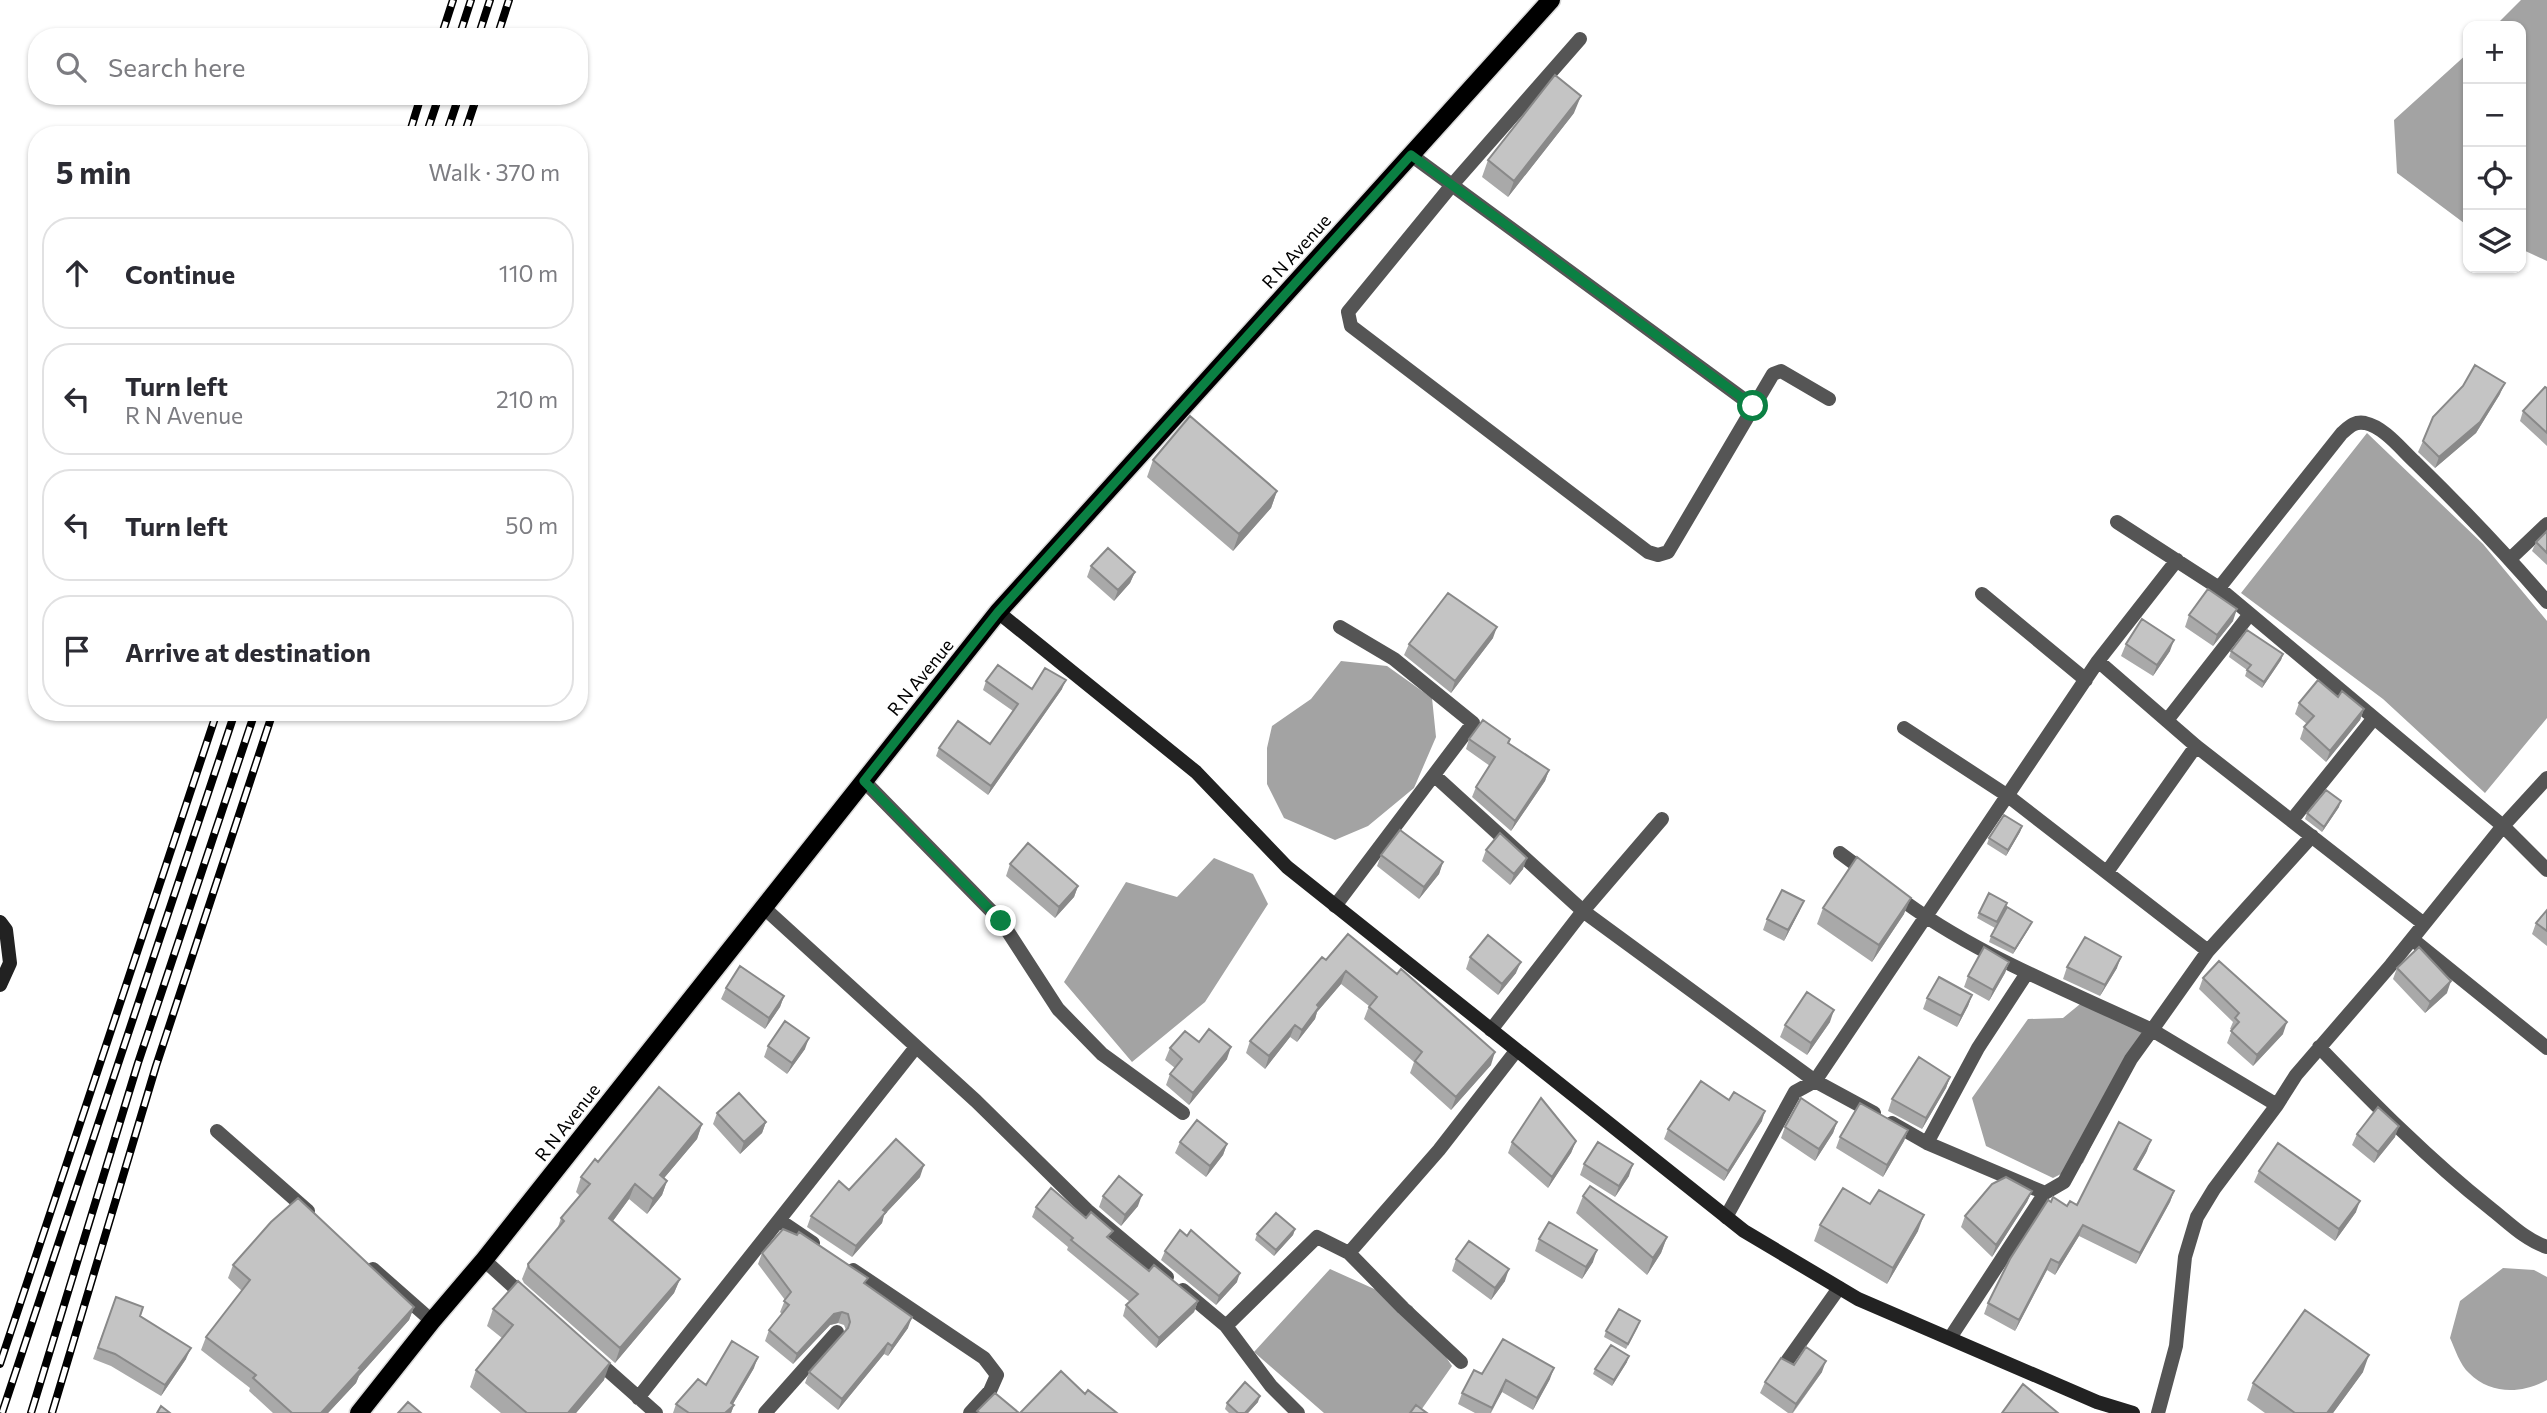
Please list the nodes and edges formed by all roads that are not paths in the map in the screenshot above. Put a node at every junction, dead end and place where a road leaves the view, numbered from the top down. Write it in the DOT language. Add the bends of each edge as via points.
graph roads {
  1 [pos="1551,0"];
  2 [pos="1580,39"];
  3 [pos="1411,155"];
  4 [pos="1452,185"];
  5 [pos="1829,399"];
  6 [pos="1753,406"];
  7 [pos="2117,522"];
  8 [pos="2547,524"];
  9 [pos="2510,559"];
  10 [pos="2177,560"];
  11 [pos="2219,588"];
  12 [pos="1982,594"];
  13 [pos="2547,602"];
  14 [pos="998,612"];
  15 [pos="2250,614"];
  16 [pos="1339,627"];
  17 [pos="2098,661"];
  18 [pos="2086,680"];
  19 [pos="2374,718"];
  20 [pos="2168,719"];
  21 [pos="1904,728"];
  22 [pos="2196,746"];
  23 [pos="1435,776"];
  24 [pos="2547,778"];
  25 [pos="864,781"];
  26 [pos="2008,796"];
  27 [pos="1662,819"];
  28 [pos="2292,820"];
  29 [pos="2502,827"];
  30 [pos="2312,836"];
  31 [pos="1840,853"];
  32 [pos="2547,870"];
  33 [pos="2106,872"];
  34 [pos="1335,906"];
  35 [pos="763,907"];
  36 [pos="1583,911"];
  37 [pos="1925,918"];
  38 [pos="0,922"];
  39 [pos="2424,924"];
  40 [pos="2412,939"];
  41 [pos="2208,951"];
  42 [pos="2026,972"];
  43 [pos="0,985"];
  44 [pos="1491,1030"];
  45 [pos="2152,1030"];
  46 [pos="916,1047"];
  47 [pos="2319,1047"];
  48 [pos="2547,1048"];
  49 [pos="1516,1051"];
  50 [pos="1815,1081"];
  51 [pos="2277,1105"];
  52 [pos="1183,1113"];
  53 [pos="217,1131"];
  54 [pos="1927,1143"];
  55 [pos="2045,1193"];
  56 [pos="1726,1217"];
  57 [pos="779,1220"];
  58 [pos="320,1222"];
  59 [pos="2547,1247"];
  60 [pos="1349,1253"];
  61 [pos="360,1258"];
  62 [pos="484,1260"];
  63 [pos="1839,1288"];
  64 [pos="536,1306"];
  65 [pos="432,1321"];
  66 [pos="1226,1326"];
  67 [pos="837,1332"];
  68 [pos="1950,1338"];
  69 [pos="587,1352"];
  70 [pos="1461,1362"];
  71 [pos="1785,1364"];
  72 [pos="638,1398"];
  73 [pos="2093,1407"];
  74 [pos="359,1413"];
  75 [pos="656,1413"];
  76 [pos="765,1413"];
  77 [pos="971,1413"];
  78 [pos="1298,1413"];
  79 [pos="2133,1413"];
  80 [pos="2158,1413"];
  1 -- 3 [label="main road, R N Avenue"];
  2 -- 4 [label="street"];
  3 -- 4 [label="street"];
  3 -- 14 [label="main road, R N Avenue"];
  4 -- 6 [label="street"];
  4 -- 6 [label="street" via="1348,312 1351,326 1648,552 1668,552"];
  5 -- 6 [label="street" via="1781,372 1773,374"];
  7 -- 10 [label="street"];
  8 -- 9 [label="street"];
  9 -- 11 [label="street" via="2393,441 2377,428 2353,423"];
  9 -- 13 [label="street"];
  10 -- 11 [label="street"];
  10 -- 17 [label="street"];
  11 -- 15 [label="street"];
  12 -- 18 [label="street"];
  14 -- 25 [label="main road, R N Avenue"];
  14 -- 34 [label="street" via="1196,772 1287,867"];
  15 -- 19 [label="street"];
  15 -- 20 [label="street"];
  16 -- 23 [label="street" via="1394,659 1473,723"];
  17 -- 18 [label="street"];
  17 -- 20 [label="street"];
  18 -- 26 [label="street"];
  19 -- 28 [label="street"];
  19 -- 29 [label="street"];
  20 -- 22 [label="street"];
  21 -- 26 [label="street"];
  22 -- 28 [label="street"];
  22 -- 33 [label="street"];
  23 -- 34 [label="street"];
  23 -- 36 [label="street"];
  24 -- 29 [label="street"];
  25 -- 35 [label="main road, R N Avenue"];
  25 -- 52 [label="street" via="1001,921 1058,1009 1102,1054"];
  26 -- 33 [label="street"];
  26 -- 37 [label="street"];
  27 -- 36 [label="street"];
  28 -- 30 [label="street"];
  29 -- 32 [label="street"];
  29 -- 39 [label="street"];
  30 -- 39 [label="street"];
  30 -- 41 [label="street"];
  31 -- 37 [label="street"];
  33 -- 41 [label="street"];
  34 -- 44 [label="street"];
  35 -- 46 [label="street"];
  35 -- 62 [label="main road, R N Avenue"];
  36 -- 44 [label="street"];
  36 -- 50 [label="street"];
  37 -- 42 [label="street"];
  37 -- 50 [label="street"];
  38 -- 43 [label="street" via="6,929 10,963"];
  39 -- 40 [label="street"];
  40 -- 47 [label="street"];
  40 -- 48 [label="street"];
  41 -- 45 [label="street"];
  42 -- 45 [label="street"];
  42 -- 54 [label="street"];
  44 -- 49 [label="street"];
  45 -- 51 [label="street"];
  45 -- 55 [label="street" via="2131,1059 2064,1182"];
  46 -- 57 [label="street"];
  46 -- 66 [label="street" via="1087,1210"];
  47 -- 51 [label="street"];
  47 -- 59 [label="street" via="2387,1118 2467,1190 2533,1243"];
  49 -- 56 [label="street"];
  49 -- 60 [label="street" via="1439,1150"];
  50 -- 54 [label="street"];
  50 -- 56 [label="street" via="1795,1092"];
  51 -- 80 [label="street" via="2197,1217 2185,1257 2176,1346"];
  53 -- 58 [label="street"];
  54 -- 55 [label="street"];
  55 -- 68 [label="street"];
  56 -- 63 [label="street"];
  57 -- 72 [label="street"];
  57 -- 77 [label="street" via="984,1358 997,1375"];
  60 -- 66 [label="street" via="1317,1237"];
  60 -- 70 [label="street"];
  61 -- 65 [label="street"];
  62 -- 64 [label="street"];
  62 -- 65 [label="main road, R N Avenue"];
  63 -- 68 [label="street"];
  63 -- 71 [label="street"];
  65 -- 74 [label="main road, R N Avenue"];
  66 -- 78 [label="street" via="1271,1386"];
  67 -- 76 [label="street"];
  68 -- 73 [label="street"];
  69 -- 72 [label="street"];
  72 -- 75 [label="street"];
  73 -- 79 [label="street"];
}
